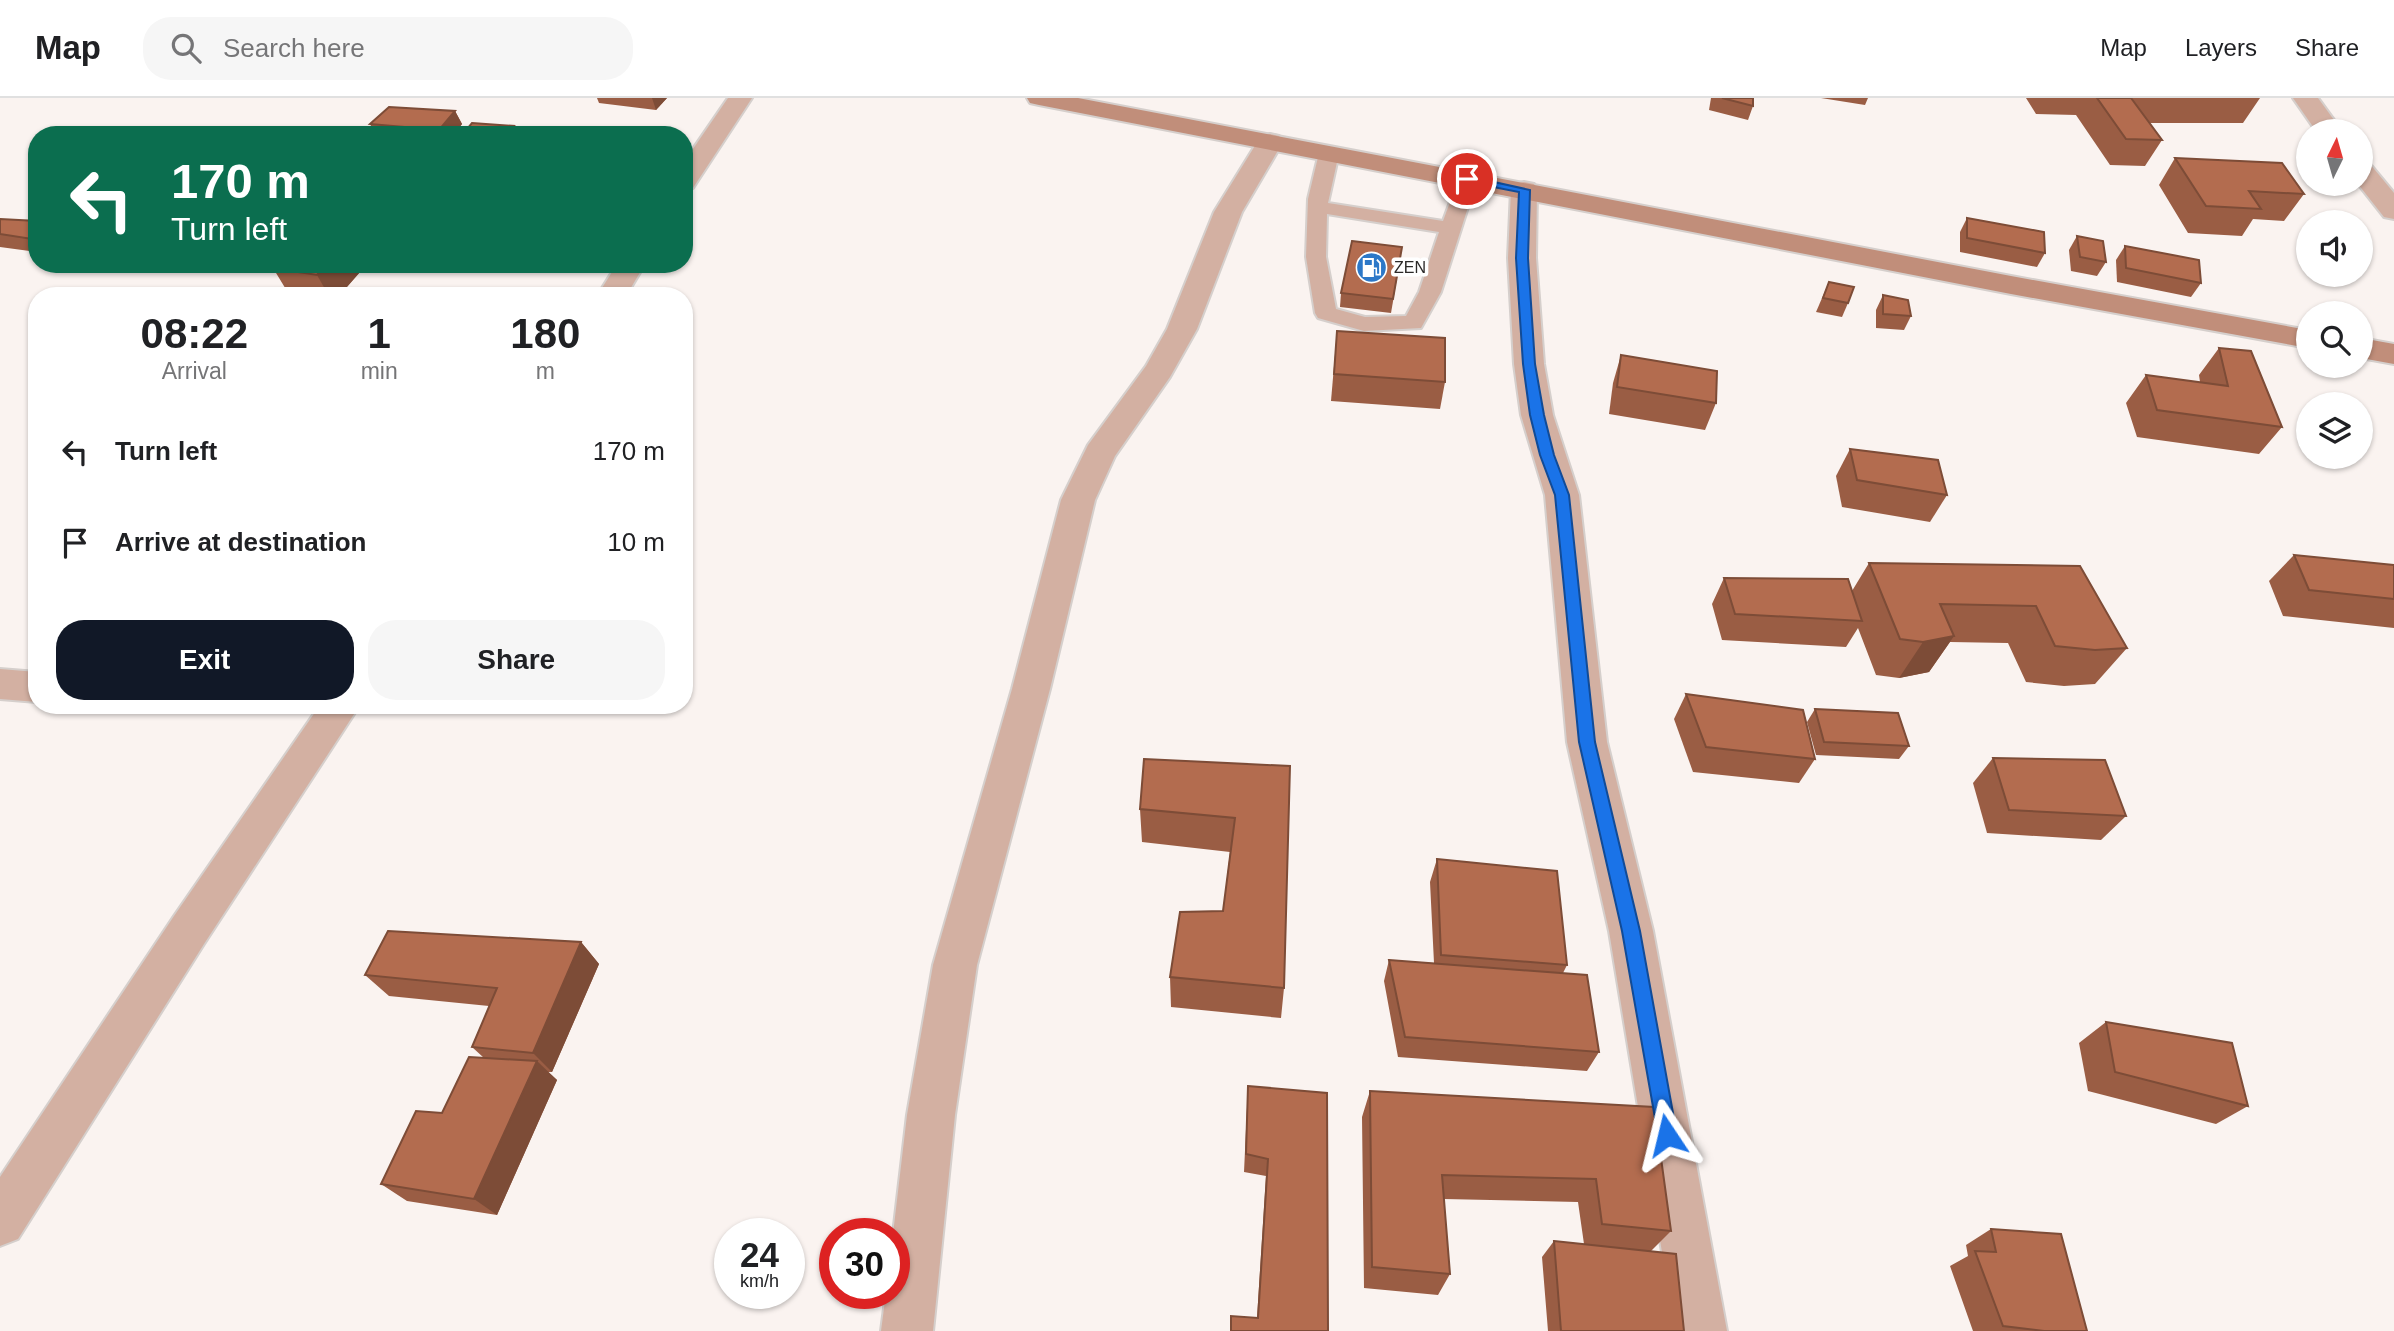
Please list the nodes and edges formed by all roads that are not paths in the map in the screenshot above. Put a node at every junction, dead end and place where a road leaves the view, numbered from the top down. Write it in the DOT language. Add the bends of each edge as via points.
graph roads {
  1 [pos="740,98"];
  2 [pos="1039,98"];
  3 [pos="2305,98"];
  4 [pos="2320,119"];
  5 [pos="1270,142"];
  6 [pos="1329,153"];
  7 [pos="693,168"];
  8 [pos="1467,179"];
  9 [pos="2373,185"];
  10 [pos="1524,190"];
  11 [pos="1318,207"];
  12 [pos="2394,211"];
  13 [pos="1451,228"];
  14 [pos="2296,337"];
  15 [pos="2373,351"];
  16 [pos="2394,355"];
  17 [pos="0,684"];
  18 [pos="28,686"];
  19 [pos="335,714"];
  20 [pos="0,1221"];
  21 [pos="907,1331"];
  22 [pos="1701,1331"];
  1 -- 7 [label="street"];
  2 -- 5 [label="street"];
  3 -- 4 [label="street"];
  5 -- 6 [label="street"];
  5 -- 21 [label="street" via="1228,212 1176,339 1100,453 1078,500 955,965 931,1115"];
  6 -- 8 [label="street"];
  6 -- 11 [label="lane"];
  8 -- 10 [label="street"];
  8 -- 13 [label="lane"];
  9 -- 12 [label="street"];
  10 -- 14 [label="street"];
  10 -- 22 [label="street" via="1522,258 1529,364 1547,455 1562,495 1587,742 1634,944"];
  11 -- 13 [label="lane"];
  11 -- 13 [label="lane" via="1316,257 1326,313 1364,324 1413,323 1430,292"];
  15 -- 16 [label="street"];
  17 -- 18 [label="street"];
  19 -- 20 [label="street"];
}
